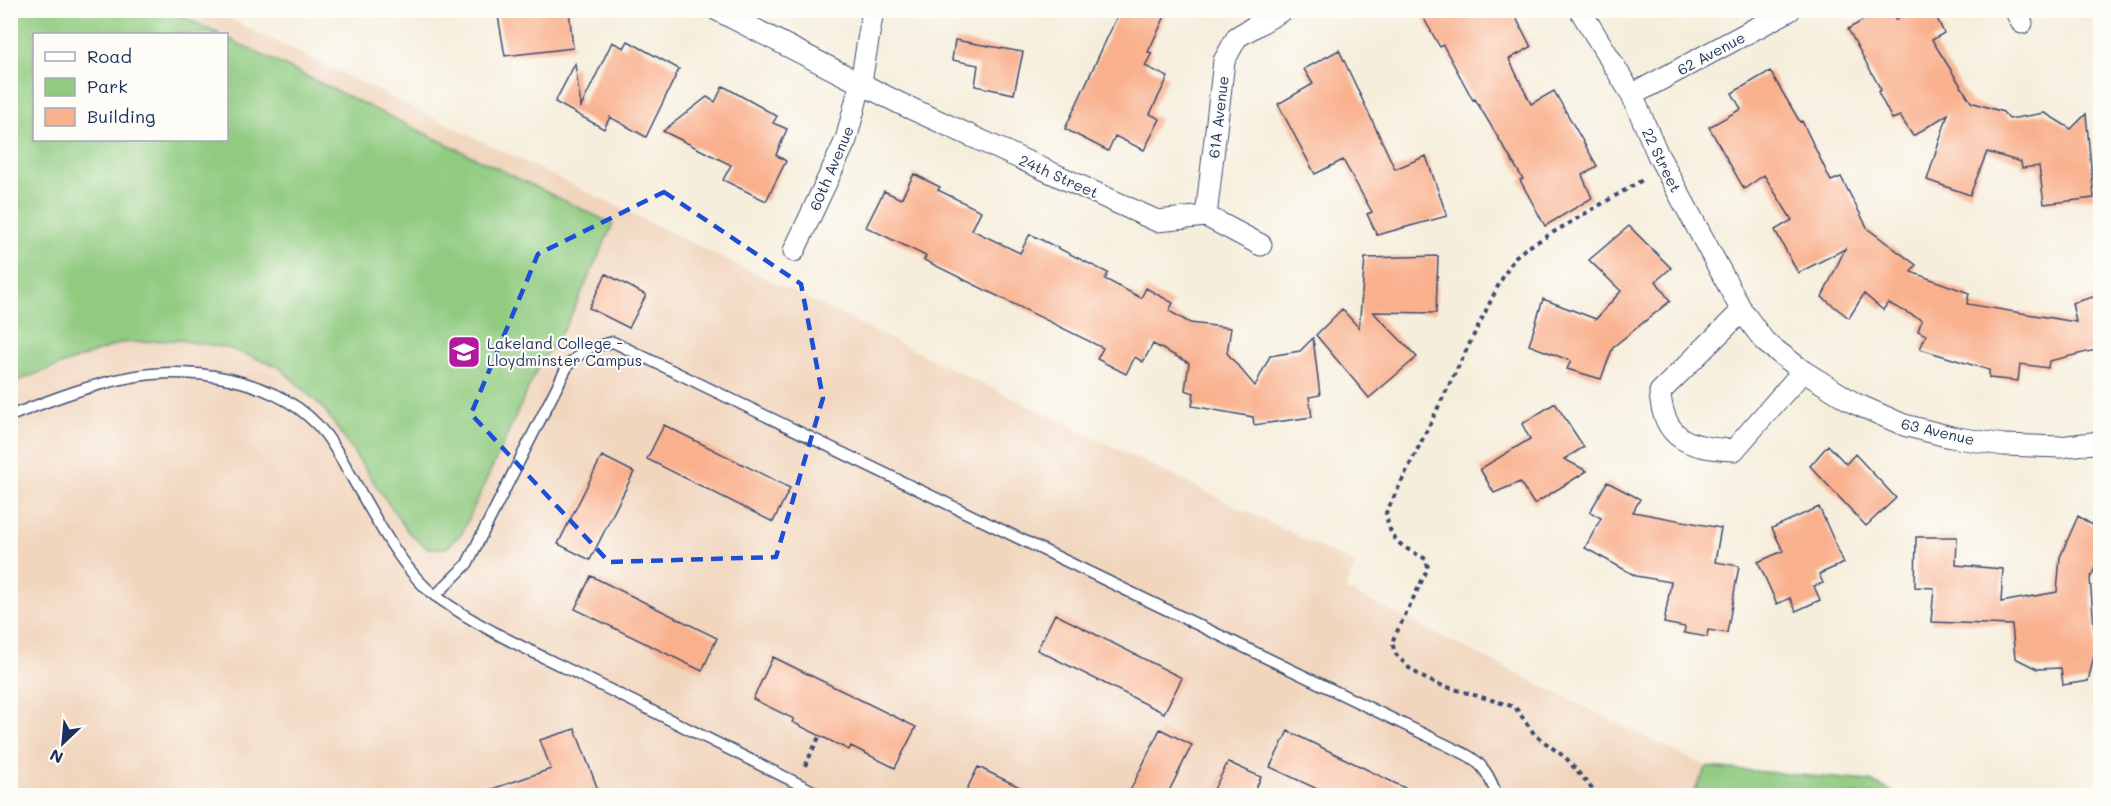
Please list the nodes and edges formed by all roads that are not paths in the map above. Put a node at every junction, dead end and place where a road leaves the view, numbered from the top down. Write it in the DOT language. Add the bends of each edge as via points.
graph roads {
  1 [pos="717,10"];
  2 [pos="873,10"];
  3 [pos="1283,10"];
  4 [pos="1580,10"];
  5 [pos="1790,10"];
  6 [pos="861,82"];
  7 [pos="1632,95"];
  8 [pos="1206,216"];
  9 [pos="1261,245"];
  10 [pos="794,251"];
  11 [pos="1742,311"];
  12 [pos="1803,371"];
  13 [pos="10,416"];
  14 [pos="2100,442"];
  15 [pos="435,596"];
  16 [pos="823,795"];
  17 [pos="1497,795"];
  1 -- 6 [label="street, 24th Street"];
  2 -- 6 [label="street, 60th Avenue"];
  3 -- 8 [label="street, 61A Avenue" via="1237,37 1224,61"];
  4 -- 7 [label="street, 22 Street"];
  5 -- 7 [label="street, 62 Avenue"];
  6 -- 8 [label="street, 24th Street" via="1157,221"];
  6 -- 10 [label="street, 60th Avenue" via="846,140"];
  7 -- 11 [label="street, 22 Street" via="1658,155"];
  8 -- 9 [label="street"];
  11 -- 12 [label="street, 63 Avenue" via="1765,342"];
  11 -- 12 [label="street" via="1660,392 1662,414 1672,430 1699,448 1734,450"];
  12 -- 14 [label="street, 63 Avenue" via="1864,408 1904,425 1951,437 2004,445 2060,447"];
  13 -- 15 [label="lane" via="64,394 133,377 168,373 241,382 275,394 305,414 332,442 412,572"];
  15 -- 16 [label="lane" via="493,633"];
  15 -- 17 [label="lane" via="467,564 568,365 585,349 613,342 1477,760"];
}
